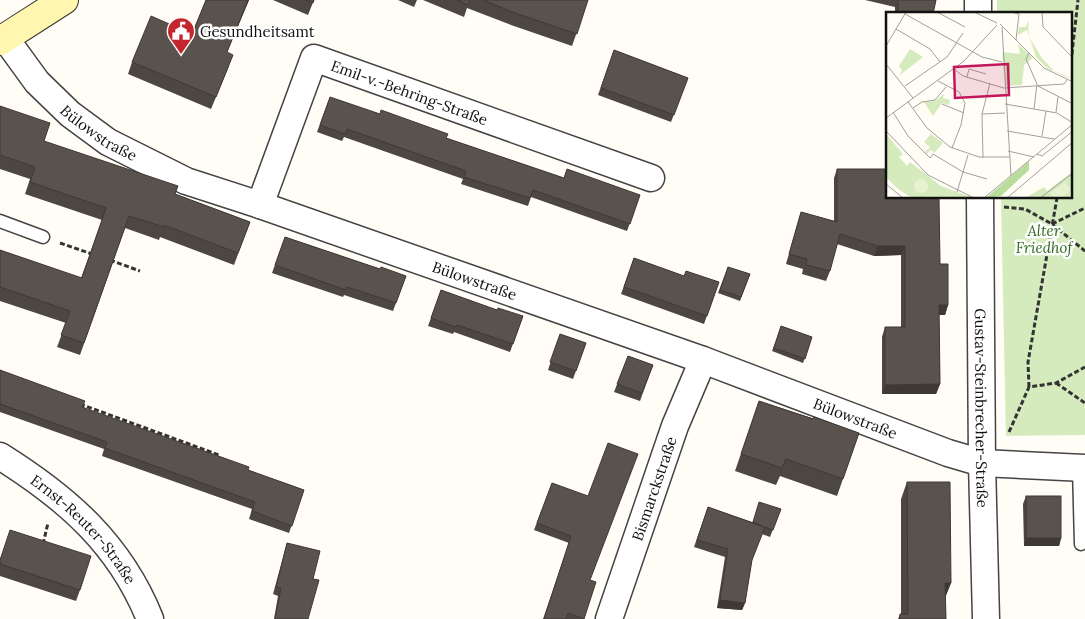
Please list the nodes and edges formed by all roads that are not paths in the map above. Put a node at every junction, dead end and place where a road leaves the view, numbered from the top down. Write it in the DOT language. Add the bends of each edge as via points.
graph roads {
  1 [pos="64,0"];
  2 [pos="3,39"];
  3 [pos="652,178"];
  4 [pos="980,202"];
  5 [pos="260,205"];
  6 [pos="0,221"];
  7 [pos="43,237"];
  8 [pos="703,360"];
  9 [pos="0,456"];
  10 [pos="982,463"];
  11 [pos="1082,468"];
  12 [pos="1081,544"];
  13 [pos="150,619"];
  14 [pos="609,619"];
  15 [pos="986,619"];
  1 -- 2 [label="street"];
  2 -- 5 [label="street, Bülowstraße" via="37,82 70,114 108,142 186,181"];
  3 -- 5 [label="street, Emil-v.-Behring-Straße" via="314,58"];
  4 -- 10 [label="street, Gustav-Steinbrecher-Straße"];
  5 -- 8 [label="street, Bülowstraße"];
  6 -- 7 [label="lane"];
  8 -- 10 [label="street, Bülowstraße"];
  8 -- 14 [label="street, Bismarckstraße" via="675,426"];
  9 -- 13 [label="street, Ernst-Reuter-Straße" via="78,512 125,571 140,594"];
  10 -- 11 [label="street, Bülowstraße"];
  10 -- 15 [label="street, Gustav-Steinbrecher-Straße"];
  11 -- 12 [label="lane"];
}
